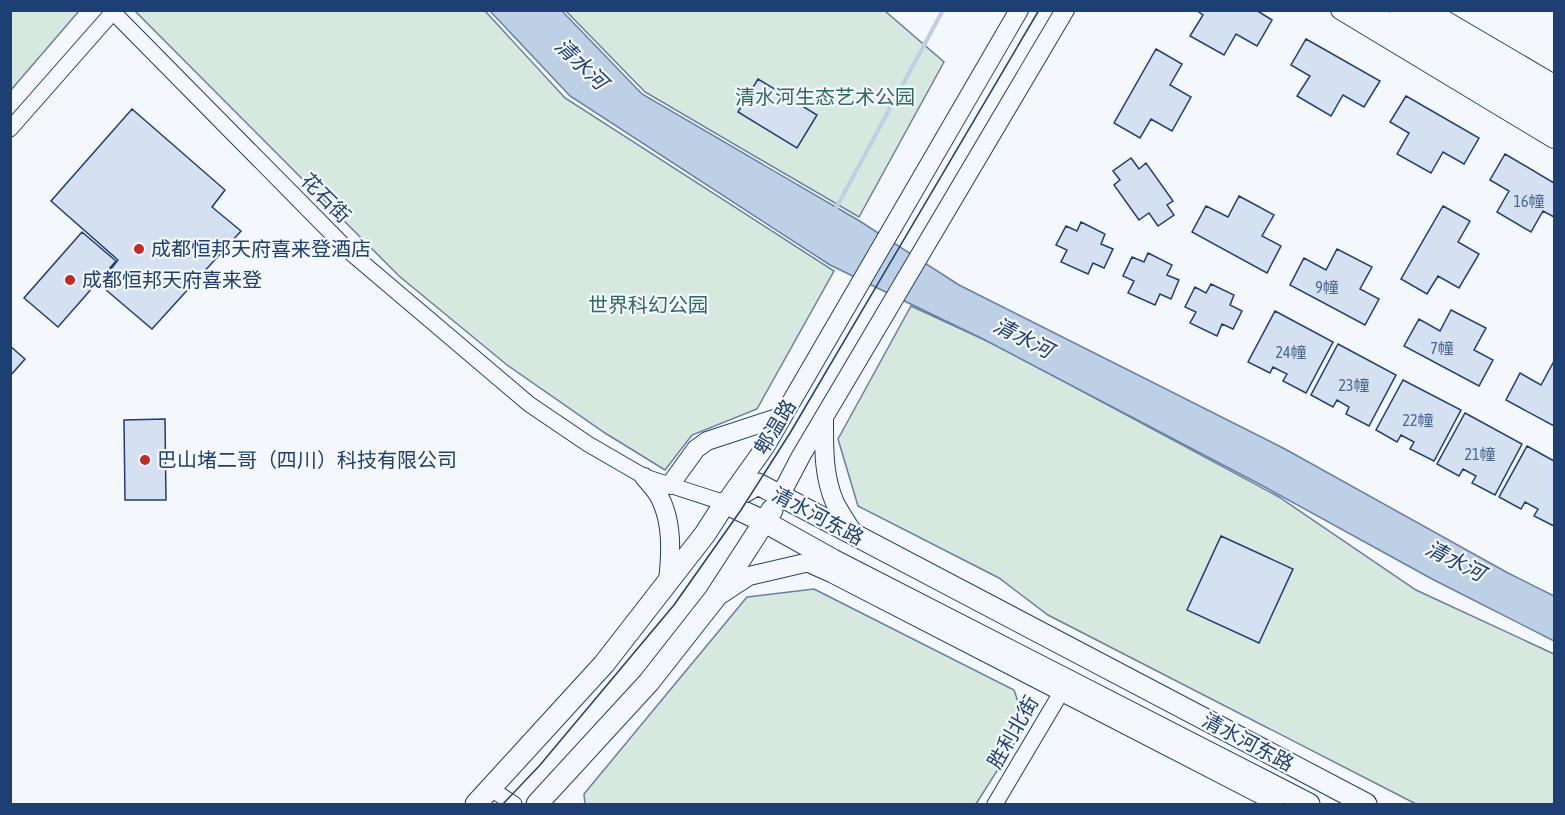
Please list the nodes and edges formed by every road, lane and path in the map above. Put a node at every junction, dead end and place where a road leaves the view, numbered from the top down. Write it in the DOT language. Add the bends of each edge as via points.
graph roads {
  1 [pos="1019,10"];
  2 [pos="1065,10"];
  3 [pos="1340,10"];
  4 [pos="1368,10"];
  5 [pos="1399,10"];
  6 [pos="1428,10"];
  7 [pos="1554,84"];
  8 [pos="1554,103"];
  9 [pos="1554,121"];
  10 [pos="10,129"];
  11 [pos="1554,139"];
  12 [pos="783,416"];
  13 [pos="824,416"];
  14 [pos="644,477"];
  15 [pos="670,485"];
  16 [pos="780,496"];
  17 [pos="725,503"];
  18 [pos="765,522"];
  19 [pos="855,536"];
  20 [pos="833,561"];
  21 [pos="804,564"];
  22 [pos="668,582"];
  23 [pos="715,598"];
  24 [pos="1064,687"];
  25 [pos="491,789"];
  26 [pos="476,804"];
  27 [pos="514,804"];
  28 [pos="537,804"];
  29 [pos="995,804"];
  30 [pos="1276,804"];
  31 [pos="1309,804"];
  32 [pos="1366,804"];
  1 -- 12 [label="main road, 郫温路"];
  2 -- 13 [label="main road, 郫温路"];
  3 -- 11 [label="main road"];
  4 -- 9 [label="main road"];
  5 -- 8 [label="main road"];
  6 -- 7 [label="main road"];
  10 -- 14 [label="street, 花石街" via="113,12 351,253 529,404"];
  12 -- 15 [label="main road" via="707,441 696,449"];
  12 -- 17 [label="main road, 郫温路"];
  13 -- 16 [label="main road, 郫温路"];
  13 -- 19 [label="main road" via="826,472 835,502"];
  14 -- 15 [label="street, 花石街"];
  14 -- 22 [label="main road" via="666,513 671,544"];
  15 -- 17 [label="street, 花石街"];
  16 -- 17 [label="highway, 清水河东路" via="758,484"];
  16 -- 18 [label="highway, 郫温路"];
  16 -- 19 [label="highway, 清水河东路"];
  17 -- 18 [label="highway, 清水河东路"];
  17 -- 22 [label="highway, 郫温路"];
  18 -- 20 [label="highway, 清水河东路"];
  18 -- 23 [label="highway, 郫温路"];
  19 -- 32 [label="highway, 清水河东路"];
  20 -- 21 [label="main road"];
  20 -- 24 [label="highway, 清水河东路"];
  21 -- 23 [label="main road" via="749,576"];
  21 -- 24 [label="street"];
  22 -- 25 [label="highway, 郫温路" via="604,664"];
  23 -- 28 [label="highway, 郫温路" via="649,682"];
  24 -- 29 [label="street, 胜利北街"];
  24 -- 30 [label="street"];
  24 -- 31 [label="highway, 清水河东路"];
  25 -- 26 [label="highway, 郫温路"];
  25 -- 27 [label="street"];
}
